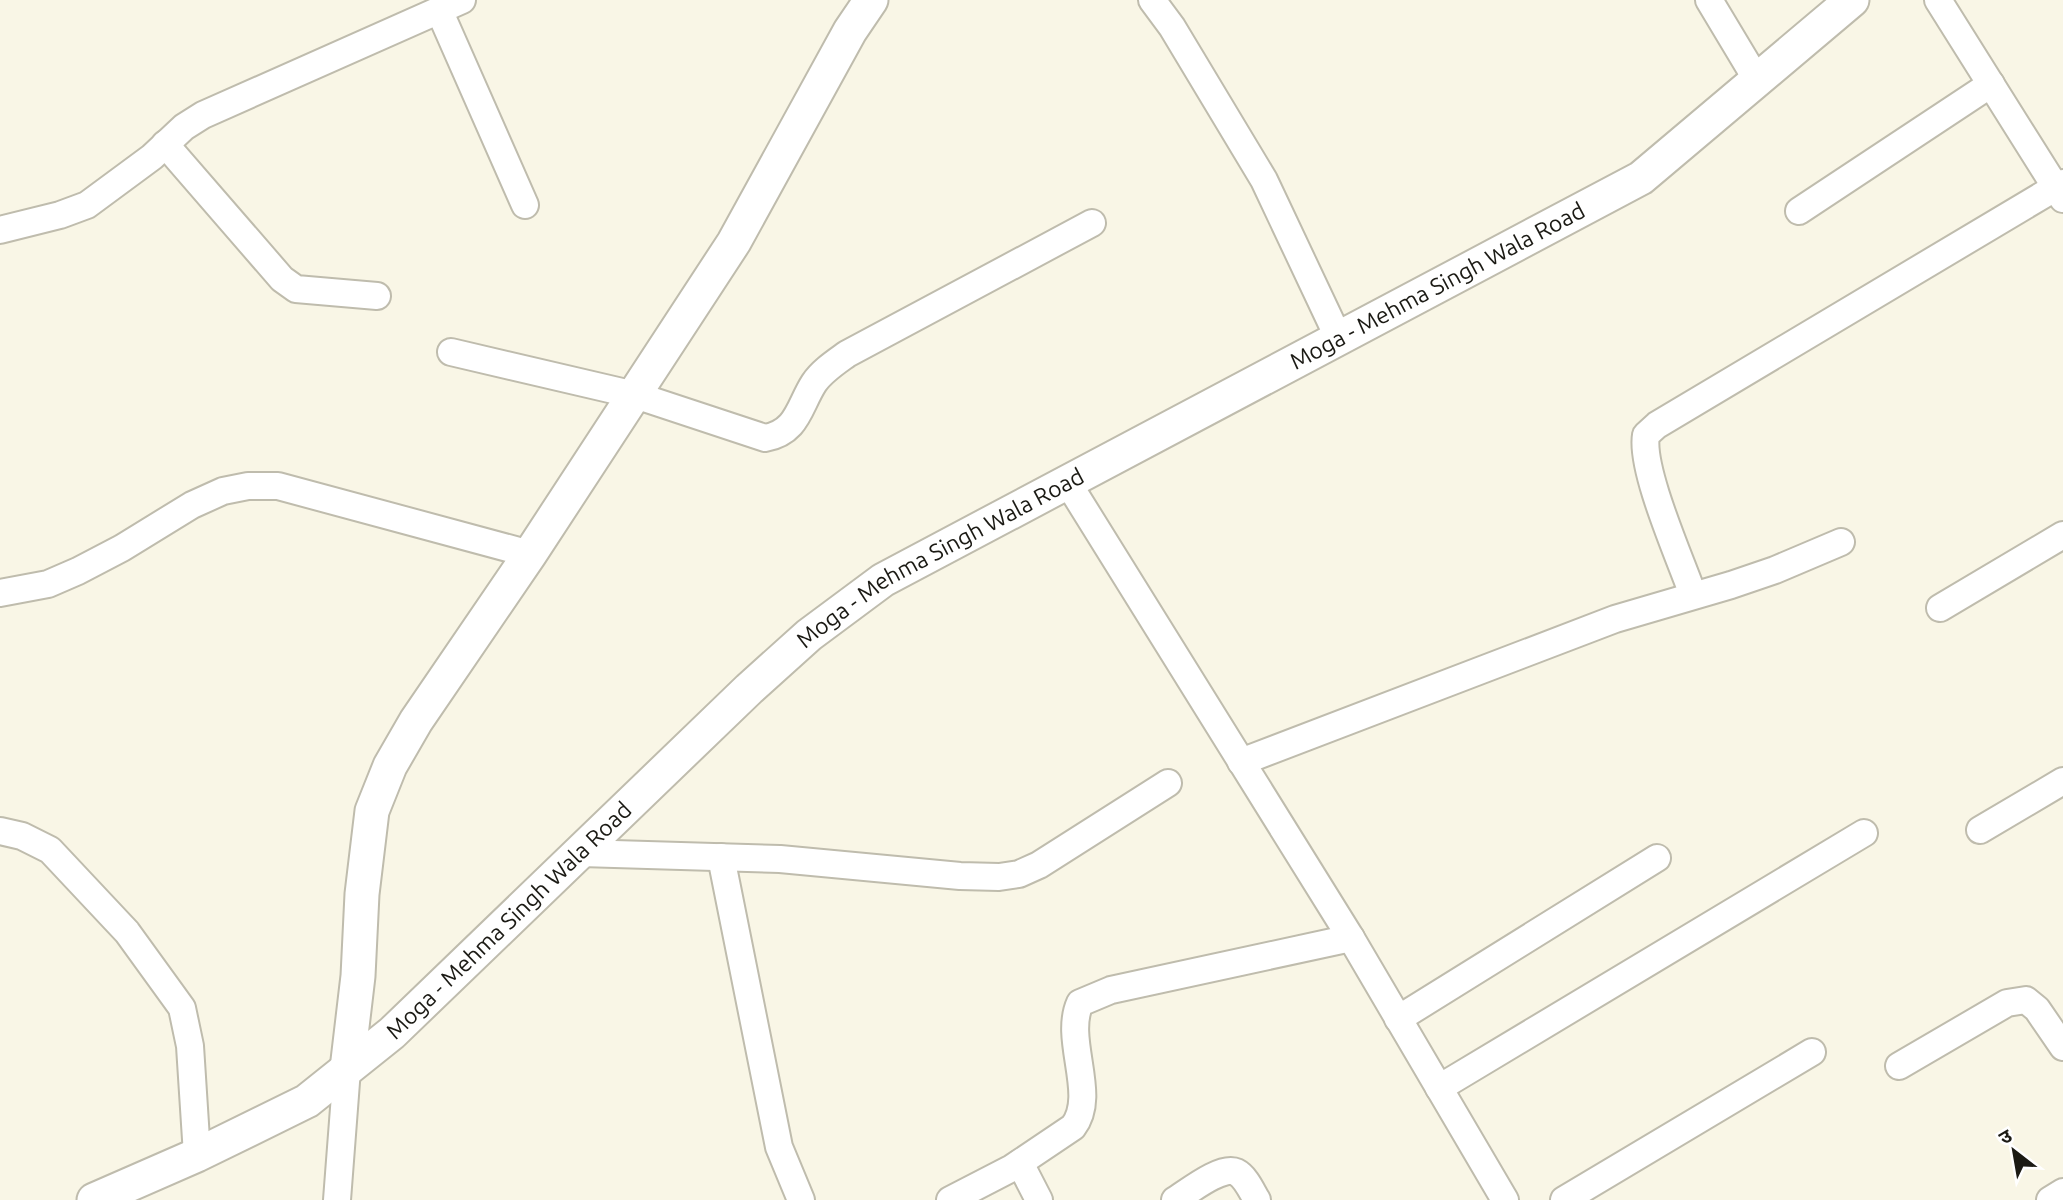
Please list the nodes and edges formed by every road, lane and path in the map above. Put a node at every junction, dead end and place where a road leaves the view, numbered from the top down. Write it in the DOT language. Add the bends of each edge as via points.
graph roads {
  1 [pos="871,0"];
  2 [pos="1152,0"];
  3 [pos="1709,0"];
  4 [pos="1852,0"];
  5 [pos="1938,0"];
  6 [pos="450,5"];
  7 [pos="1757,80"];
  8 [pos="1991,84"];
  9 [pos="165,144"];
  10 [pos="2061,190"];
  11 [pos="525,205"];
  12 [pos="1799,211"];
  13 [pos="1092,223"];
  14 [pos="0,230"];
  15 [pos="377,296"];
  16 [pos="1339,339"];
  17 [pos="451,352"];
  18 [pos="635,395"];
  19 [pos="1068,482"];
  20 [pos="2063,535"];
  21 [pos="1841,542"];
  22 [pos="530,554"];
  23 [pos="0,593"];
  24 [pos="1693,595"];
  25 [pos="1940,608"];
  26 [pos="1241,762"];
  27 [pos="2063,781"];
  28 [pos="1168,783"];
  29 [pos="1980,830"];
  30 [pos="0,831"];
  31 [pos="1864,833"];
  32 [pos="580,853"];
  33 [pos="721,857"];
  34 [pos="1657,859"];
  35 [pos="1351,939"];
  36 [pos="1398,1019"];
  37 [pos="2063,1047"];
  38 [pos="1812,1052"];
  39 [pos="1899,1066"];
  40 [pos="347,1069"];
  41 [pos="1439,1088"];
  42 [pos="197,1155"];
  43 [pos="1020,1163"];
  44 [pos="2063,1192"];
  45 [pos="94,1200"];
  46 [pos="337,1200"];
  47 [pos="801,1200"];
  48 [pos="950,1200"];
  49 [pos="1039,1200"];
  50 [pos="1175,1200"];
  51 [pos="1257,1200"];
  52 [pos="1505,1200"];
  53 [pos="1564,1200"];
  54 [pos="2050,1200"];
  1 -- 18 [label="street" via="734,242"];
  2 -- 16 [label="street" via="1264,180"];
  3 -- 7 [label="street"];
  4 -- 7 [label="street, Moga - Mehma Singh Wala Road"];
  5 -- 8 [label="street"];
  6 -- 9 [label="street" via="203,116"];
  6 -- 11 [label="street"];
  7 -- 16 [label="street, Moga - Mehma Singh Wala Road" via="1641,178"];
  8 -- 10 [label="street"];
  8 -- 12 [label="street"];
  9 -- 14 [label="street" via="87,205"];
  9 -- 15 [label="street" via="282,279 296,289"];
  10 -- 24 [label="street" via="1646,435 1649,471"];
  13 -- 18 [label="street" via="847,354 813,383 791,425 778,436 765,438"];
  16 -- 19 [label="street, Moga - Mehma Singh Wala Road"];
  17 -- 18 [label="street"];
  18 -- 22 [label="street"];
  19 -- 26 [label="street"];
  19 -- 32 [label="street, Moga - Mehma Singh Wala Road" via="883,580 809,635"];
  20 -- 25 [label="street"];
  21 -- 24 [label="street" via="1775,570"];
  22 -- 23 [label="street" via="278,486 248,486 192,505 122,548 48,584"];
  22 -- 40 [label="street" via="416,722 390,766 372,811"];
  24 -- 26 [label="street" via="1615,619"];
  26 -- 35 [label="street"];
  27 -- 29 [label="street"];
  28 -- 33 [label="street" via="1019,874 960,876"];
  30 -- 42 [label="street" via="50,850 127,932 182,1008 190,1046"];
  31 -- 41 [label="street"];
  32 -- 33 [label="street"];
  32 -- 40 [label="street, Moga - Mehma Singh Wala Road" via="392,1033"];
  33 -- 47 [label="street" via="779,1147"];
  34 -- 36 [label="street"];
  35 -- 36 [label="street"];
  35 -- 43 [label="street" via="1111,990 1080,1003 1075,1028 1081,1117"];
  36 -- 41 [label="street"];
  37 -- 39 [label="street" via="2037,1009 2025,1000 2007,1003"];
  38 -- 53 [label="street"];
  40 -- 42 [label="street, Moga - Mehma Singh Wala Road" via="307,1101"];
  40 -- 46 [label="street"];
  41 -- 52 [label="street"];
  42 -- 45 [label="street, Moga - Mehma Singh Wala Road"];
  43 -- 48 [label="street"];
  43 -- 49 [label="street"];
  44 -- 54 [label="street"];
  50 -- 51 [label="street" via="1224,1171 1236,1172"];
}
